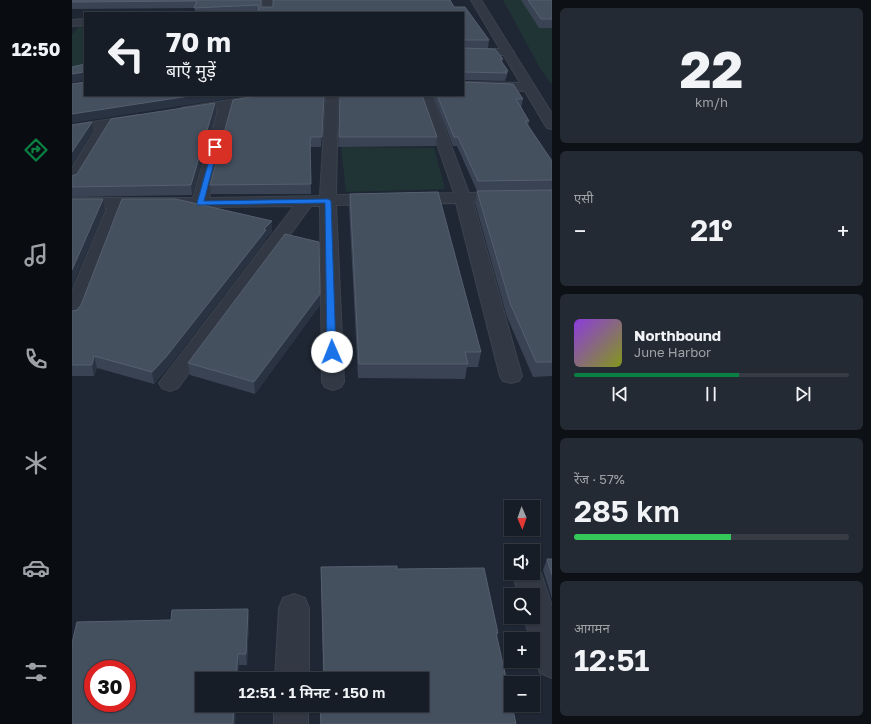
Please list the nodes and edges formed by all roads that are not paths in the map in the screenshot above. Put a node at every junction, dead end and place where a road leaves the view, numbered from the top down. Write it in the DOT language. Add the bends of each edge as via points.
graph roads {
  1 [pos="268,0"];
  2 [pos="476,0"];
  3 [pos="267,12"];
  4 [pos="84,22"];
  5 [pos="72,23"];
  6 [pos="464,52"];
  7 [pos="508,52"];
  8 [pos="464,86"];
  9 [pos="529,87"];
  10 [pos="275,96"];
  11 [pos="332,96"];
  12 [pos="426,96"];
  13 [pos="226,105"];
  14 [pos="174,113"];
  15 [pos="151,117"];
  16 [pos="106,125"];
  17 [pos="552,125"];
  18 [pos="72,130"];
  19 [pos="72,180"];
  20 [pos="552,196"];
  21 [pos="463,197"];
  22 [pos="306,201"];
  23 [pos="328,201"];
  24 [pos="72,203"];
  25 [pos="117,203"];
  26 [pos="200,203"];
  27 [pos="72,316"];
  28 [pos="511,376"];
  29 [pos="170,382"];
  30 [pos="333,382"];
  31 [pos="530,582"];
  32 [pos="294,608"];
  33 [pos="552,662"];
  34 [pos="292,672"];
  35 [pos="292,712"];
  36 [pos="291,724"];
  1 -- 3 [label="street"];
  2 -- 7 [label="street"];
  4 -- 5 [label="street"];
  6 -- 7 [label="street"];
  7 -- 9 [label="street"];
  8 -- 9 [label="street"];
  9 -- 17 [label="street"];
  10 -- 13 [label="street"];
  11 -- 23 [label="street"];
  12 -- 21 [label="street"];
  13 -- 14 [label="street"];
  13 -- 26 [label="street"];
  15 -- 16 [label="street"];
  16 -- 18 [label="street"];
  16 -- 19 [label="street"];
  20 -- 21 [label="street"];
  21 -- 23 [label="street"];
  21 -- 28 [label="street"];
  22 -- 23 [label="street"];
  22 -- 26 [label="street"];
  22 -- 29 [label="street"];
  23 -- 30 [label="street"];
  24 -- 25 [label="street"];
  25 -- 26 [label="street"];
  25 -- 27 [label="street"];
  31 -- 33 [label="street"];
  32 -- 34 [label="street"];
  35 -- 36 [label="street"];
}
